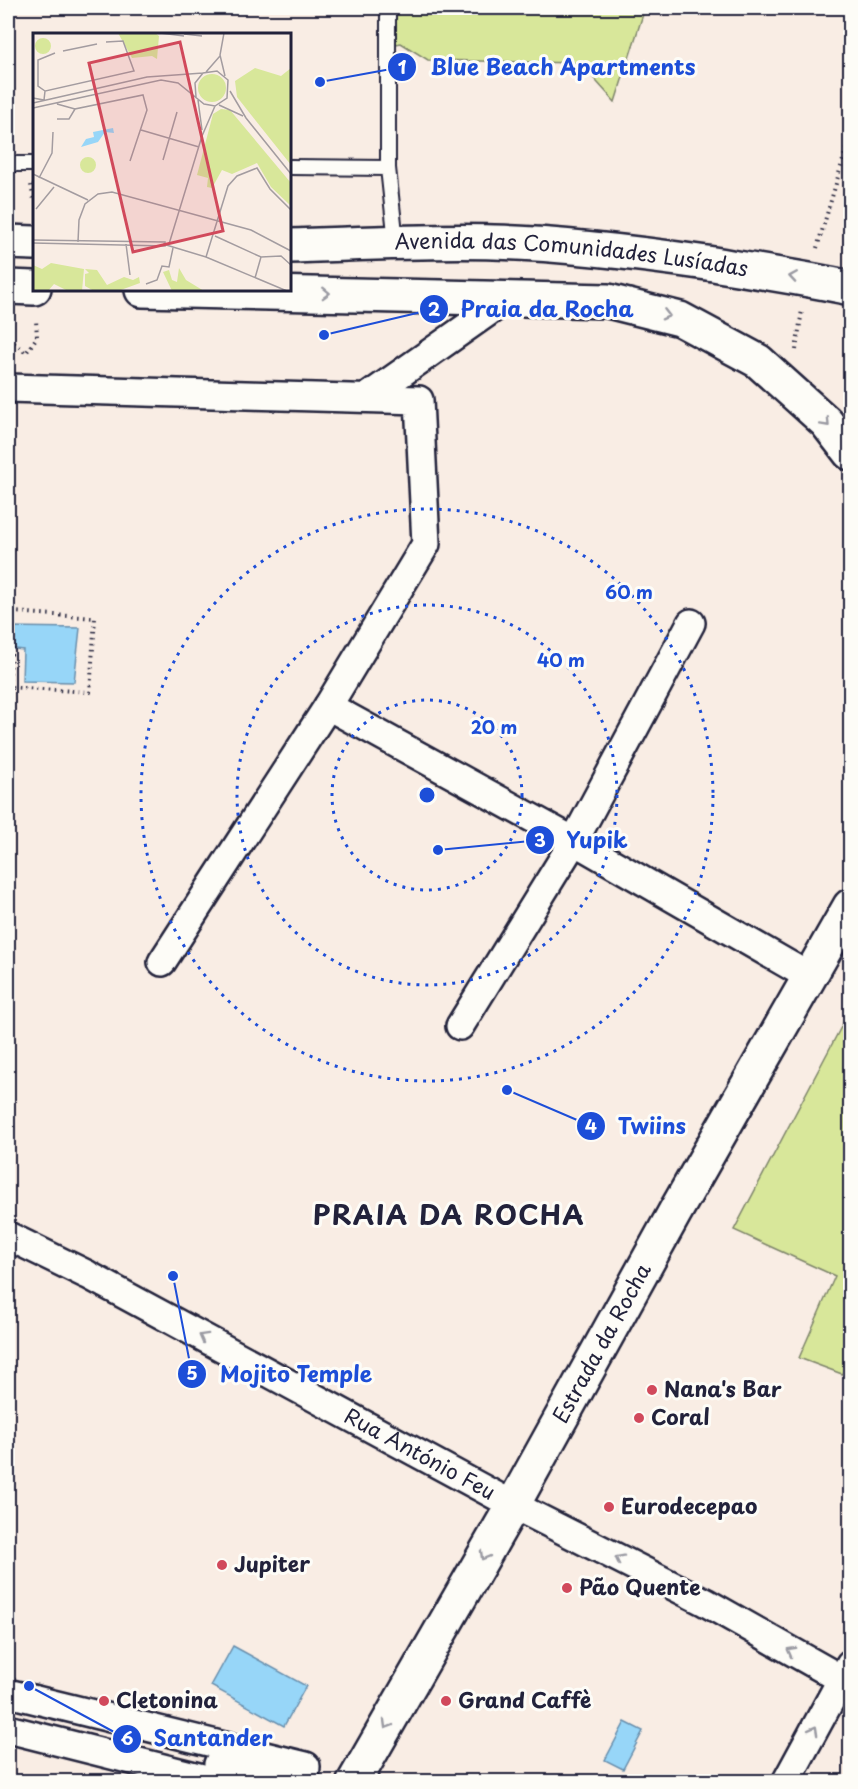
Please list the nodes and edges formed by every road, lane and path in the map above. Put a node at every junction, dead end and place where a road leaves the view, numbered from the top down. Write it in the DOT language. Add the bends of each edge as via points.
graph roads {
  1 [pos="388,8"];
  2 [pos="8,164"];
  3 [pos="33,164"];
  4 [pos="291,167"];
  5 [pos="388,168"];
  6 [pos="396,242"];
  7 [pos="8,243"];
  8 [pos="33,243"];
  9 [pos="291,246"];
  10 [pos="8,287"];
  11 [pos="850,288"];
  12 [pos="188,291"];
  13 [pos="508,298"];
  14 [pos="35,302"];
  15 [pos="8,343"];
  16 [pos="8,388"];
  17 [pos="366,398"];
  18 [pos="850,453"];
  19 [pos="8,612"];
  20 [pos="14,612"];
  21 [pos="692,623"];
  22 [pos="8,687"];
  23 [pos="328,706"];
  24 [pos="574,841"];
  25 [pos="850,906"];
  26 [pos="162,962"];
  27 [pos="810,977"];
  28 [pos="460,1026"];
  29 [pos="8,1236"];
  30 [pos="513,1505"];
  31 [pos="848,1675"];
  32 [pos="8,1693"];
  33 [pos="8,1711"];
  34 [pos="8,1729"];
  35 [pos="219,1782"];
  36 [pos="288,1782"];
  37 [pos="305,1782"];
  38 [pos="354,1782"];
  39 [pos="786,1782"];
  1 -- 5 [label="lane"];
  2 -- 3 [label="lane"];
  4 -- 5 [label="lane"];
  5 -- 6 [label="lane"];
  6 -- 9 [label="main road, Avenida das Comunidades Lusíadas"];
  11 -- 6 [label="main road, Avenida das Comunidades Lusíadas, one-way" via="635,253 495,242"];
  7 -- 8 [label="main road"];
  10 -- 14 [label="main road"];
  12 -- 13 [label="main road, Avenida das Comunidades Lusíadas, one-way"];
  13 -- 17 [label="street"];
  13 -- 18 [label="main road, Avenida das Comunidades Lusíadas, one-way" via="608,301 680,319 758,361 826,422"];
  14 -- 15 [label="path" via="36,337 26,353"];
  16 -- 17 [label="street"];
  17 -- 23 [label="street" via="419,400 426,544"];
  19 -- 20 [label="path"];
  20 -- 22 [label="path"];
  20 -- 22 [label="path" via="95,618 90,692"];
  21 -- 24 [label="street"];
  23 -- 24 [label="street"];
  23 -- 26 [label="street"];
  24 -- 27 [label="street"];
  24 -- 28 [label="street"];
  25 -- 27 [label="main road, Estrada da Rocha"];
  27 -- 30 [label="main road, Estrada da Rocha"];
  30 -- 29 [label="street, Rua António Feu, one-way" via="88,1275"];
  31 -- 30 [label="street, Rua António Feu, one-way"];
  30 -- 38 [label="main road, Estrada da Rocha, one-way"];
  39 -- 31 [label="street, one-way"];
  32 -- 37 [label="street" via="306,1766"];
  33 -- 36 [label="street"];
  34 -- 35 [label="street"];
}
